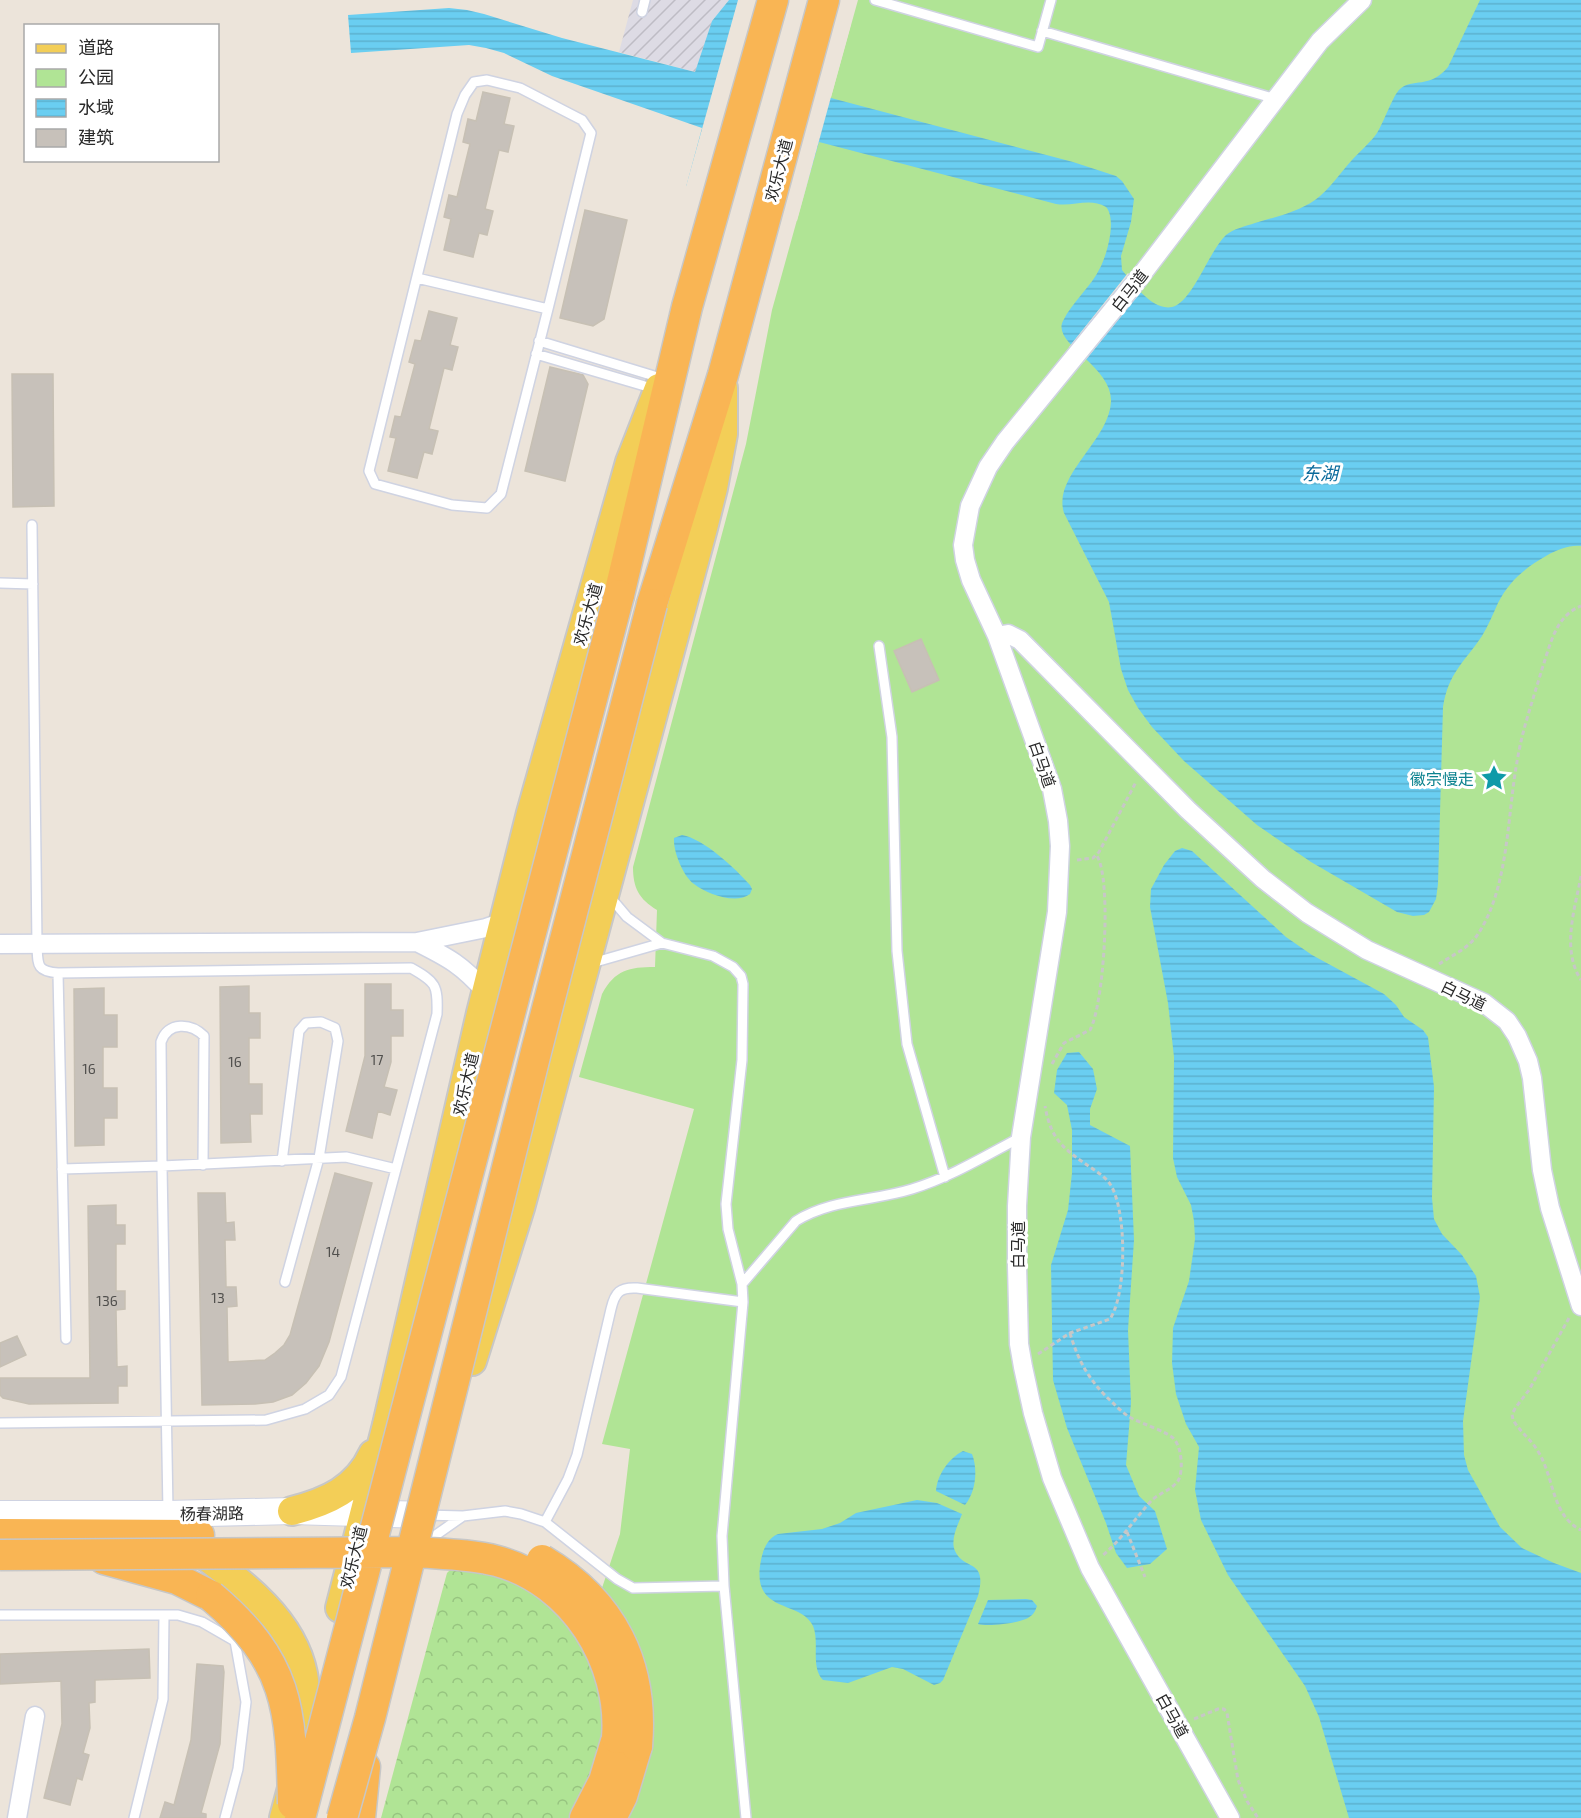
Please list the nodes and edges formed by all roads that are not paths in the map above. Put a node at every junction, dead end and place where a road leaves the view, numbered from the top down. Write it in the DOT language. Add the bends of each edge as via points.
graph roads {
  1 [pos="645,0"];
  2 [pos="773,0"];
  3 [pos="875,0"];
  4 [pos="1052,0"];
  5 [pos="1362,0"];
  6 [pos="822,5"];
  7 [pos="642,12"];
  8 [pos="1042,31"];
  9 [pos="1276,99"];
  10 [pos="417,278"];
  11 [pos="548,309"];
  12 [pos="540,341"];
  13 [pos="536,354"];
  14 [pos="723,375"];
  15 [pos="666,376"];
  16 [pos="32,525"];
  17 [pos="0,583"];
  18 [pos="33,584"];
  19 [pos="997,636"];
  20 [pos="879,646"];
  21 [pos="606,891"];
  22 [pos="503,922"];
  23 [pos="417,942"];
  24 [pos="662,943"];
  25 [pos="0,944"];
  26 [pos="37,945"];
  27 [pos="587,965"];
  28 [pos="58,973"];
  29 [pos="486,992"];
  30 [pos="1021,1137"];
  31 [pos="319,1158"];
  32 [pos="282,1161"];
  33 [pos="203,1165"];
  34 [pos="162,1166"];
  35 [pos="62,1169"];
  36 [pos="396,1169"];
  37 [pos="945,1177"];
  38 [pos="285,1282"];
  39 [pos="742,1284"];
  40 [pos="743,1302"];
  41 [pos="1577,1310"];
  42 [pos="66,1339"];
  43 [pos="166,1422"];
  44 [pos="0,1423"];
  45 [pos="387,1425"];
  46 [pos="292,1511"];
  47 [pos="364,1513"];
  48 [pos="168,1514"];
  49 [pos="0,1515"];
  50 [pos="424,1515"];
  51 [pos="463,1516"];
  52 [pos="545,1521"];
  53 [pos="0,1534"];
  54 [pos="51,1534"];
  55 [pos="354,1548"];
  56 [pos="416,1549"];
  57 [pos="86,1555"];
  58 [pos="0,1556"];
  59 [pos="204,1561"];
  60 [pos="212,1581"];
  61 [pos="724,1586"];
  62 [pos="0,1615"];
  63 [pos="164,1615"];
  64 [pos="235,1641"];
  65 [pos="35,1716"];
  66 [pos="370,1718"];
  67 [pos="307,1732"];
  68 [pos="17,1818"];
  69 [pos="134,1818"];
  70 [pos="225,1818"];
  71 [pos="284,1818"];
  72 [pos="294,1818"];
  73 [pos="300,1818"];
  74 [pos="340,1818"];
  75 [pos="360,1818"];
  76 [pos="585,1818"];
  77 [pos="611,1818"];
  78 [pos="746,1818"];
  79 [pos="1230,1818"];
  1 -- 7 [label="lane"];
  2 -- 15 [label="highway, 欢乐大道"];
  3 -- 8 [label="lane" via="1038,47"];
  4 -- 8 [label="lane"];
  5 -- 9 [label="street, 白马道" via="1320,41"];
  6 -- 14 [label="highway, 欢乐大道"];
  8 -- 9 [label="lane"];
  9 -- 19 [label="street, 白马道" via="988,467 970,506 963,544 971,580"];
  10 -- 11 [label="lane"];
  10 -- 11 [label="lane" via="457,114 474,82 487,80 520,88 582,120 591,133"];
  10 -- 13 [label="lane" via="369,471 375,484 452,504 487,508 501,494"];
  11 -- 12 [label="lane"];
  12 -- 13 [label="lane"];
  12 -- 15 [label="lane"];
  13 -- 15 [label="lane"];
  14 -- 21 [label="main road, 欢乐大道" via="723,434 713,488"];
  14 -- 66 [label="highway, 欢乐大道, bridge" via="652,604"];
  15 -- 22 [label="main road, 欢乐大道" via="630,462"];
  15 -- 73 [label="highway, 欢乐大道, bridge" via="619,595"];
  16 -- 18 [label="lane"];
  17 -- 18 [label="lane"];
  18 -- 26 [label="lane"];
  19 -- 30 [label="street, 白马道" via="1052,789 1060,859 1057,912"];
  19 -- 41 [label="street, 白马道" via="1008,634 1020,640 1188,810 1263,879 1307,913 1367,950 1484,1003 1507,1021 1525,1051 1532,1078 1542,1170"];
  20 -- 37 [label="lane" via="892,737 897,951 907,1044"];
  21 -- 24 [label="lane" via="627,917"];
  21 -- 27 [label="main road, 欢乐大道"];
  22 -- 23 [label="street"];
  22 -- 29 [label="main road, 欢乐大道"];
  23 -- 26 [label="street"];
  23 -- 29 [label="street" via="464,968"];
  24 -- 27 [label="lane"];
  24 -- 39 [label="lane" via="725,962 738,971 743,984 742,1060 726,1204"];
  25 -- 26 [label="street"];
  26 -- 28 [label="lane" via="39,966"];
  27 -- 50 [label="main road, 欢乐大道" via="520,1208"];
  28 -- 35 [label="lane"];
  28 -- 36 [label="lane" via="411,968 430,978 438,994 437,1014"];
  29 -- 45 [label="main road, 欢乐大道"];
  30 -- 37 [label="lane"];
  30 -- 79 [label="street, 白马道" via="1018,1319 1023,1367 1052,1478 1090,1568"];
  31 -- 32 [label="lane"];
  31 -- 32 [label="lane" via="338,1041 335,1028 321,1022 306,1023 299,1031"];
  31 -- 36 [label="lane" via="346,1157"];
  31 -- 38 [label="lane"];
  32 -- 33 [label="lane"];
  33 -- 34 [label="lane"];
  33 -- 34 [label="lane" via="204,1036 189,1027 172,1028 164,1033 161,1042"];
  34 -- 35 [label="lane"];
  34 -- 43 [label="lane"];
  35 -- 42 [label="lane"];
  36 -- 43 [label="lane" via="341,1377 330,1395 286,1416 266,1420"];
  37 -- 39 [label="lane" via="910,1189 819,1209 803,1217"];
  39 -- 40 [label="lane"];
  40 -- 52 [label="lane" via="637,1288 622,1288 618,1292 577,1455"];
  40 -- 61 [label="lane" via="722,1536"];
  43 -- 44 [label="lane"];
  43 -- 48 [label="lane"];
  45 -- 46 [label="main road" via="362,1473 350,1486 317,1505"];
  45 -- 47 [label="main road, 欢乐大道"];
  46 -- 47 [label="main road, 杨春湖路"];
  46 -- 48 [label="main road, 杨春湖路"];
  47 -- 50 [label="main road, 杨春湖路"];
  47 -- 55 [label="main road, 欢乐大道"];
  48 -- 49 [label="main road, 杨春湖路"];
  49 -- 54 [label="highway"];
  50 -- 51 [label="lane"];
  50 -- 56 [label="main road, 欢乐大道"];
  51 -- 52 [label="lane" via="505,1511"];
  51 -- 56 [label="lane"];
  52 -- 61 [label="lane" via="633,1588"];
  53 -- 54 [label="highway"];
  54 -- 77 [label="highway, bridge" via="443,1535 477,1537 532,1554 596,1603 628,1659 637,1697 637,1746"];
  55 -- 56 [label="main road"];
  55 -- 58 [label="main road"];
  55 -- 67 [label="main road, 欢乐大道"];
  56 -- 74 [label="main road, 欢乐大道"];
  57 -- 58 [label="highway, bridge"];
  57 -- 72 [label="highway, bridge" via="154,1571 196,1587 225,1608 252,1636 271,1664 285,1701 292,1750"];
  57 -- 76 [label="highway, bridge" via="415,1552 471,1557 516,1568 554,1591 582,1620 602,1651 613,1683 617,1738 604,1781"];
  59 -- 67 [label="main road" via="236,1579 262,1602 288,1636 302,1672"];
  60 -- 64 [label="lane"];
  61 -- 78 [label="lane"];
  62 -- 63 [label="lane"];
  63 -- 64 [label="lane" via="202,1622"];
  63 -- 69 [label="lane" via="163,1699"];
  64 -- 70 [label="lane" via="246,1702 238,1769"];
  65 -- 68 [label="street"];
  66 -- 74 [label="highway, 欢乐大道, bridge"];
  66 -- 75 [label="highway, bridge"];
  67 -- 71 [label="main road, 欢乐大道"];
}
